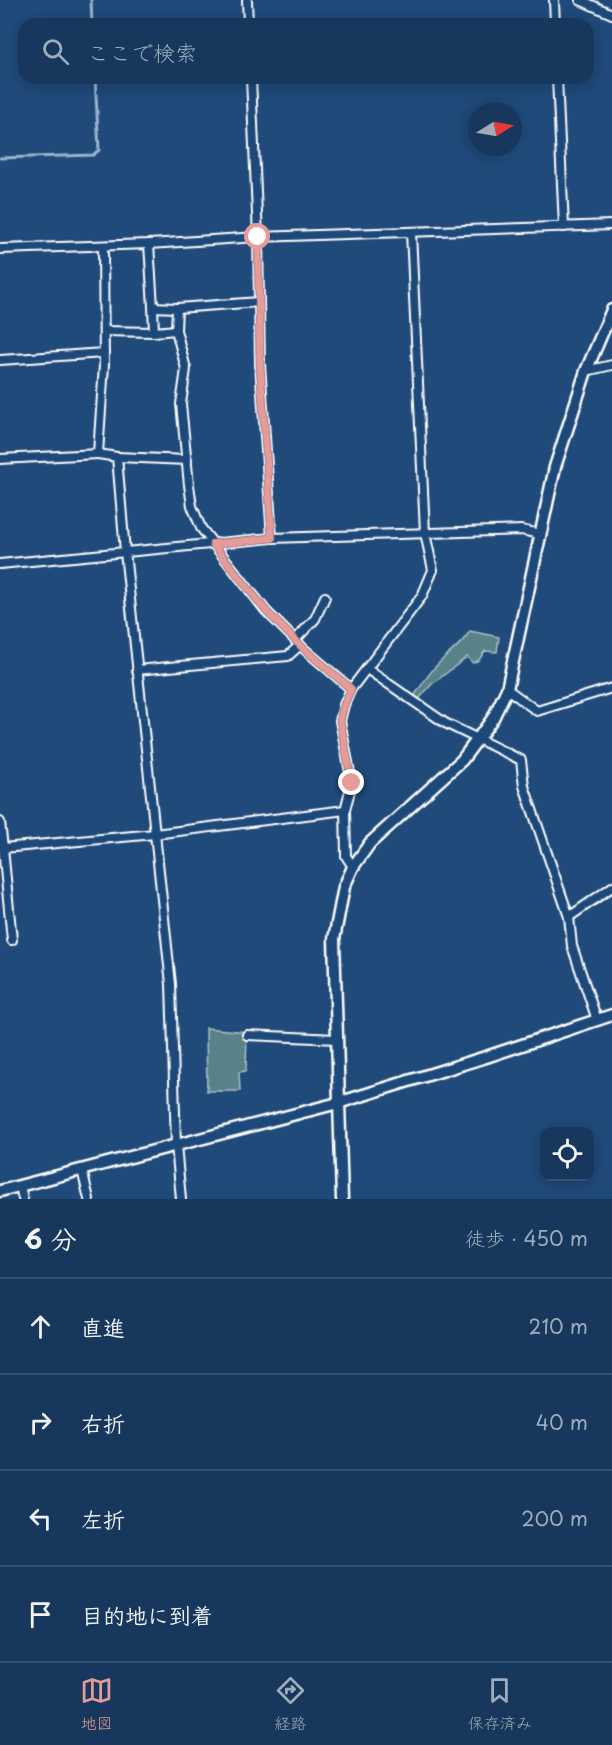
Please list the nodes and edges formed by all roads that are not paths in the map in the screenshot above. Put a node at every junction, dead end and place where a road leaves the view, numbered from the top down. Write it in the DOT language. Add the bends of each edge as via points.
graph roads {
  1 [pos="247,0"];
  2 [pos="554,0"];
  3 [pos="580,0"];
  4 [pos="612,14"];
  5 [pos="248,18"];
  6 [pos="555,18"];
  7 [pos="251,84"];
  8 [pos="557,84"];
  9 [pos="612,225"];
  10 [pos="564,227"];
  11 [pos="411,232"];
  12 [pos="258,237"];
  13 [pos="149,244"];
  14 [pos="104,246"];
  15 [pos="0,249"];
  16 [pos="259,302"];
  17 [pos="153,306"];
  18 [pos="177,308"];
  19 [pos="612,310"];
  20 [pos="177,330"];
  21 [pos="104,331"];
  22 [pos="154,332"];
  23 [pos="104,353"];
  24 [pos="0,360"];
  25 [pos="612,365"];
  26 [pos="586,371"];
  27 [pos="98,454"];
  28 [pos="117,457"];
  29 [pos="0,459"];
  30 [pos="187,460"];
  31 [pos="425,533"];
  32 [pos="540,534"];
  33 [pos="272,538"];
  34 [pos="213,544"];
  35 [pos="125,552"];
  36 [pos="0,564"];
  37 [pos="325,597"];
  38 [pos="298,642"];
  39 [pos="367,669"];
  40 [pos="137,670"];
  41 [pos="612,688"];
  42 [pos="351,689"];
  43 [pos="507,689"];
  44 [pos="479,738"];
  45 [pos="345,810"];
  46 [pos="0,822"];
  47 [pos="155,834"];
  48 [pos="3,848"];
  49 [pos="353,867"];
  50 [pos="612,887"];
  51 [pos="569,917"];
  52 [pos="12,940"];
  53 [pos="612,1014"];
  54 [pos="597,1020"];
  55 [pos="247,1035"];
  56 [pos="337,1038"];
  57 [pos="338,1103"];
  58 [pos="176,1145"];
  59 [pos="82,1170"];
  60 [pos="20,1186"];
  61 [pos="0,1191"];
  62 [pos="23,1199"];
  63 [pos="89,1199"];
  64 [pos="181,1199"];
  65 [pos="342,1199"];
  1 -- 5 [label="street"];
  2 -- 6 [label="street"];
  3 -- 4 [label="street"];
  7 -- 12 [label="street"];
  8 -- 10 [label="street"];
  9 -- 10 [label="street"];
  10 -- 11 [label="street"];
  11 -- 12 [label="street"];
  11 -- 31 [label="street"];
  12 -- 13 [label="street"];
  12 -- 16 [label="street"];
  13 -- 14 [label="street"];
  13 -- 17 [label="street"];
  14 -- 15 [label="street"];
  14 -- 21 [label="street"];
  16 -- 18 [label="street"];
  16 -- 33 [label="street"];
  17 -- 18 [label="street"];
  17 -- 22 [label="street"];
  18 -- 20 [label="street"];
  19 -- 26 [label="street"];
  20 -- 22 [label="street"];
  20 -- 30 [label="street" via="186,369 181,404"];
  21 -- 22 [label="street"];
  21 -- 23 [label="street"];
  23 -- 24 [label="street"];
  23 -- 27 [label="street"];
  25 -- 26 [label="street"];
  26 -- 32 [label="street" via="555,467"];
  27 -- 28 [label="street"];
  27 -- 29 [label="street"];
  28 -- 30 [label="street"];
  28 -- 35 [label="street"];
  30 -- 34 [label="street" via="192,506"];
  31 -- 32 [label="street" via="521,530"];
  31 -- 33 [label="street"];
  31 -- 39 [label="street" via="433,570 422,596"];
  32 -- 43 [label="street"];
  33 -- 34 [label="street"];
  34 -- 35 [label="street"];
  34 -- 38 [label="street" via="266,611"];
  35 -- 36 [label="street"];
  35 -- 40 [label="street"];
  37 -- 38 [label="street"];
  38 -- 40 [label="street" via="288,656"];
  38 -- 42 [label="street"];
  39 -- 42 [label="street"];
  39 -- 44 [label="street" via="445,723"];
  40 -- 47 [label="street"];
  41 -- 43 [label="street" via="537,711"];
  42 -- 45 [label="street" via="340,721 352,783"];
  43 -- 44 [label="street"];
  44 -- 49 [label="street" via="462,760 370,843"];
  44 -- 51 [label="street" via="521,760 525,786"];
  45 -- 47 [label="street"];
  45 -- 49 [label="street" via="346,856"];
  46 -- 48 [label="street"];
  47 -- 48 [label="street"];
  47 -- 58 [label="street" via="171,984"];
  48 -- 52 [label="street"];
  49 -- 56 [label="street" via="344,887 334,939"];
  50 -- 51 [label="street"];
  51 -- 54 [label="street" via="572,946"];
  53 -- 54 [label="street"];
  54 -- 57 [label="street"];
  55 -- 56 [label="street"];
  56 -- 57 [label="street"];
  57 -- 58 [label="street"];
  57 -- 65 [label="street"];
  58 -- 59 [label="street"];
  58 -- 64 [label="street"];
  59 -- 60 [label="street"];
  59 -- 63 [label="street"];
  60 -- 61 [label="street"];
  60 -- 62 [label="street"];
}
